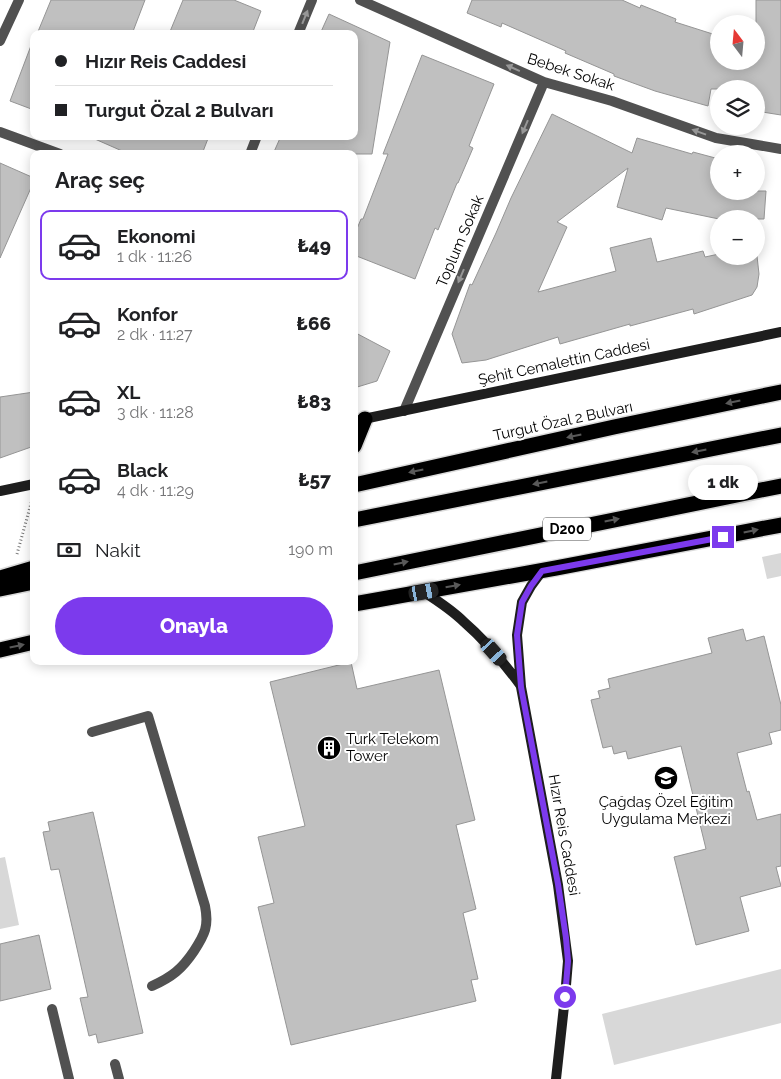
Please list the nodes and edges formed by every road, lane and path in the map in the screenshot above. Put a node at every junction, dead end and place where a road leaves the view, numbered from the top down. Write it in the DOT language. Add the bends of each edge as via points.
graph roads {
  1 [pos="18,0"];
  2 [pos="312,0"];
  3 [pos="360,0"];
  4 [pos="300,30"];
  5 [pos="0,41"];
  6 [pos="544,82"];
  7 [pos="0,132"];
  8 [pos="781,149"];
  9 [pos="49,150"];
  10 [pos="781,332"];
  11 [pos="781,392"];
  12 [pos="404,411"];
  13 [pos="359,420"];
  14 [pos="781,435"];
  15 [pos="358,484"];
  16 [pos="30,485"];
  17 [pos="781,486"];
  18 [pos="0,491"];
  19 [pos="30,506"];
  20 [pos="358,519"];
  21 [pos="781,525"];
  22 [pos="30,569"];
  23 [pos="542,571"];
  24 [pos="358,573"];
  25 [pos="6,577"];
  26 [pos="30,583"];
  27 [pos="0,589"];
  28 [pos="424,592"];
  29 [pos="358,603"];
  30 [pos="30,643"];
  31 [pos="0,650"];
  32 [pos="521,687"];
  33 [pos="92,732"];
  34 [pos="152,986"];
  35 [pos="52,1009"];
  36 [pos="115,1064"];
  37 [pos="69,1079"];
  38 [pos="119,1079"];
  39 [pos="556,1079"];
  1 -- 5 [label="street"];
  4 -- 2 [label="street, one-way"];
  6 -- 3 [label="street, Bebek Sokak, one-way"];
  8 -- 6 [label="street, Bebek Sokak, one-way" via="716,138 612,101"];
  6 -- 12 [label="street, Toplum Sokak, one-way"];
  7 -- 9 [label="street"];
  10 -- 12 [label="street, Şehit Cemalettin Caddesi"];
  11 -- 15 [label="highway, Turgut Özal 2 Bulvarı, one-way"];
  12 -- 13 [label="street, Şehit Cemalettin Caddesi"];
  14 -- 20 [label="highway, one-way"];
  16 -- 18 [label="street"];
  24 -- 17 [label="highway, D200, one-way"];
  19 -- 25 [label="path"];
  23 -- 21 [label="highway, one-way"];
  22 -- 25 [label="highway"];
  28 -- 23 [label="highway, one-way"];
  23 -- 32 [label="street, Hızır Reis Caddesi" via="522,602 517,635"];
  26 -- 27 [label="highway"];
  28 -- 29 [label="highway"];
  28 -- 32 [label="street, Hızır Reis Caddesi" via="476,633"];
  31 -- 30 [label="highway, one-way"];
  32 -- 39 [label="street, Hızır Reis Caddesi" via="558,884 568,961"];
  33 -- 34 [label="street" via="148,716 205,906 207,922 204,937 184,966"];
  35 -- 37 [label="street"];
  36 -- 38 [label="street"];
}
